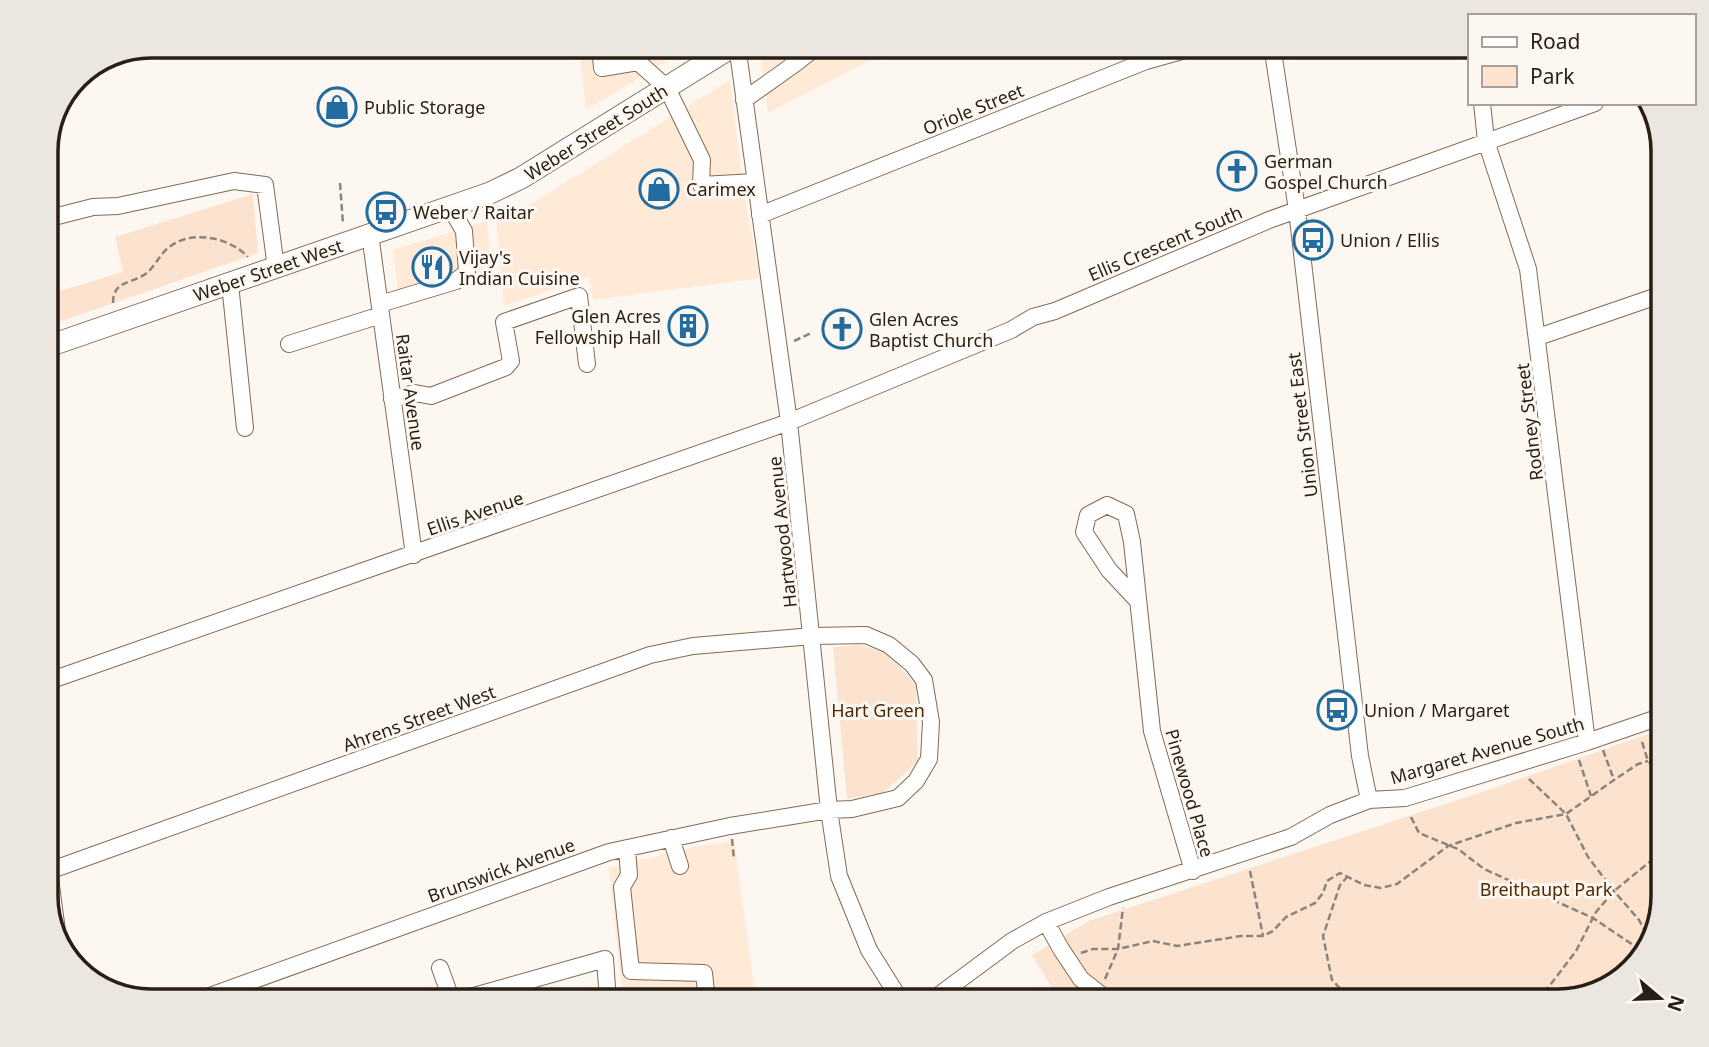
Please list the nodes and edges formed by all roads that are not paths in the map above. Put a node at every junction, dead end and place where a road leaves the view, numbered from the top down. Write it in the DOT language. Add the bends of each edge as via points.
graph roads {
  1 [pos="601,58"];
  2 [pos="627,58"];
  3 [pos="641,58"];
  4 [pos="716,58"];
  5 [pos="738,58"];
  6 [pos="793,58"];
  7 [pos="803,58"];
  8 [pos="1157,58"];
  9 [pos="1274,58"];
  10 [pos="796,63"];
  11 [pos="667,88"];
  12 [pos="744,100"];
  13 [pos="1482,105"];
  14 [pos="1589,105"];
  15 [pos="1486,141"];
  16 [pos="755,182"];
  17 [pos="490,193"];
  18 [pos="450,207"];
  19 [pos="1297,210"];
  20 [pos="760,215"];
  21 [pos="58,216"];
  22 [pos="370,234"];
  23 [pos="276,268"];
  24 [pos="230,284"];
  25 [pos="1651,298"];
  26 [pos="380,309"];
  27 [pos="1538,337"];
  28 [pos="58,343"];
  29 [pos="289,344"];
  30 [pos="587,364"];
  31 [pos="913,371"];
  32 [pos="393,399"];
  33 [pos="789,422"];
  34 [pos="245,428"];
  35 [pos="414,555"];
  36 [pos="1136,599"];
  37 [pos="813,636"];
  38 [pos="58,678"];
  39 [pos="1651,720"];
  40 [pos="1587,743"];
  41 [pos="1370,800"];
  42 [pos="829,810"];
  43 [pos="671,838"];
  44 [pos="628,848"];
  45 [pos="680,866"];
  46 [pos="58,868"];
  47 [pos="1193,871"];
  48 [pos="1046,922"];
  49 [pos="440,968"];
  50 [pos="232,989"];
  51 [pos="449,989"];
  52 [pos="500,989"];
  53 [pos="607,989"];
  54 [pos="706,989"];
  55 [pos="893,989"];
  56 [pos="949,989"];
  57 [pos="1093,989"];
  1 -- 2 [label="street" via="602,68"];
  3 -- 11 [label="street"];
  4 -- 11 [label="main road, Weber Street South"];
  5 -- 12 [label="street, Hartwood Avenue"];
  6 -- 10 [label="street"];
  7 -- 10 [label="street"];
  8 -- 20 [label="street, Oriole Street"];
  9 -- 19 [label="street, Union Street East"];
  10 -- 12 [label="street"];
  11 -- 16 [label="street" via="702,160 701,186"];
  11 -- 17 [label="main road, Weber Street South"];
  12 -- 16 [label="street, Hartwood Avenue"];
  13 -- 15 [label="street, Rodney Street"];
  14 -- 15 [label="street, Ellis Crescent South"];
  15 -- 19 [label="street, Ellis Crescent South"];
  15 -- 27 [label="street, Rodney Street" via="1528,269"];
  16 -- 20 [label="street, Hartwood Avenue"];
  17 -- 18 [label="main road, Weber Street West"];
  18 -- 22 [label="main road, Weber Street West"];
  18 -- 26 [label="street" via="464,231 467,272 456,281"];
  19 -- 31 [label="street, Ellis Crescent South" via="1032,317"];
  19 -- 41 [label="street, Union Street East" via="1360,757"];
  20 -- 33 [label="street, Hartwood Avenue"];
  21 -- 23 [label="street" via="234,181 265,185"];
  22 -- 23 [label="main road, Weber Street West"];
  22 -- 26 [label="street, Raitar Avenue"];
  23 -- 24 [label="main road, Weber Street West"];
  24 -- 28 [label="main road, Weber Street West"];
  24 -- 34 [label="street"];
  25 -- 27 [label="street"];
  26 -- 29 [label="street"];
  26 -- 32 [label="street, Raitar Avenue"];
  27 -- 40 [label="street, Rodney Street"];
  30 -- 32 [label="street" via="579,296 503,322 511,360 506,367 431,396 415,393"];
  31 -- 33 [label="street, Ellis Avenue"];
  32 -- 35 [label="street, Raitar Avenue"];
  33 -- 35 [label="street, Ellis Avenue"];
  33 -- 37 [label="street, Hartwood Avenue"];
  35 -- 38 [label="street, Ellis Avenue"];
  36 -- 36 [label="street, Pinewood Place" via="1126,514 1107,505 1088,515 1084,532 1109,570"];
  36 -- 47 [label="street, Pinewood Place" via="1152,731"];
  37 -- 42 [label="street, Hartwood Avenue"];
  37 -- 42 [label="street, Ahrens Street West" via="866,635 889,645 924,680 931,722 929,760 916,781 898,797"];
  37 -- 46 [label="street, Ahrens Street West" via="693,646 650,655"];
  39 -- 40 [label="street, Margaret Avenue South"];
  40 -- 41 [label="street, Margaret Avenue South" via="1405,798"];
  41 -- 47 [label="street, Margaret Avenue South" via="1291,837"];
  42 -- 43 [label="street, Brunswick Avenue"];
  42 -- 55 [label="street, Hartwood Avenue" via="839,876 869,950"];
  43 -- 44 [label="street, Brunswick Avenue"];
  43 -- 45 [label="street"];
  44 -- 50 [label="street, Brunswick Avenue"];
  44 -- 54 [label="street" via="629,875 622,887 631,971 704,972"];
  47 -- 48 [label="street, Margaret Avenue South"];
  48 -- 56 [label="street, Margaret Avenue South" via="1012,941"];
  48 -- 57 [label="street" via="1081,979"];
  49 -- 51 [label="street"];
  52 -- 53 [label="street" via="605,959"];
}
